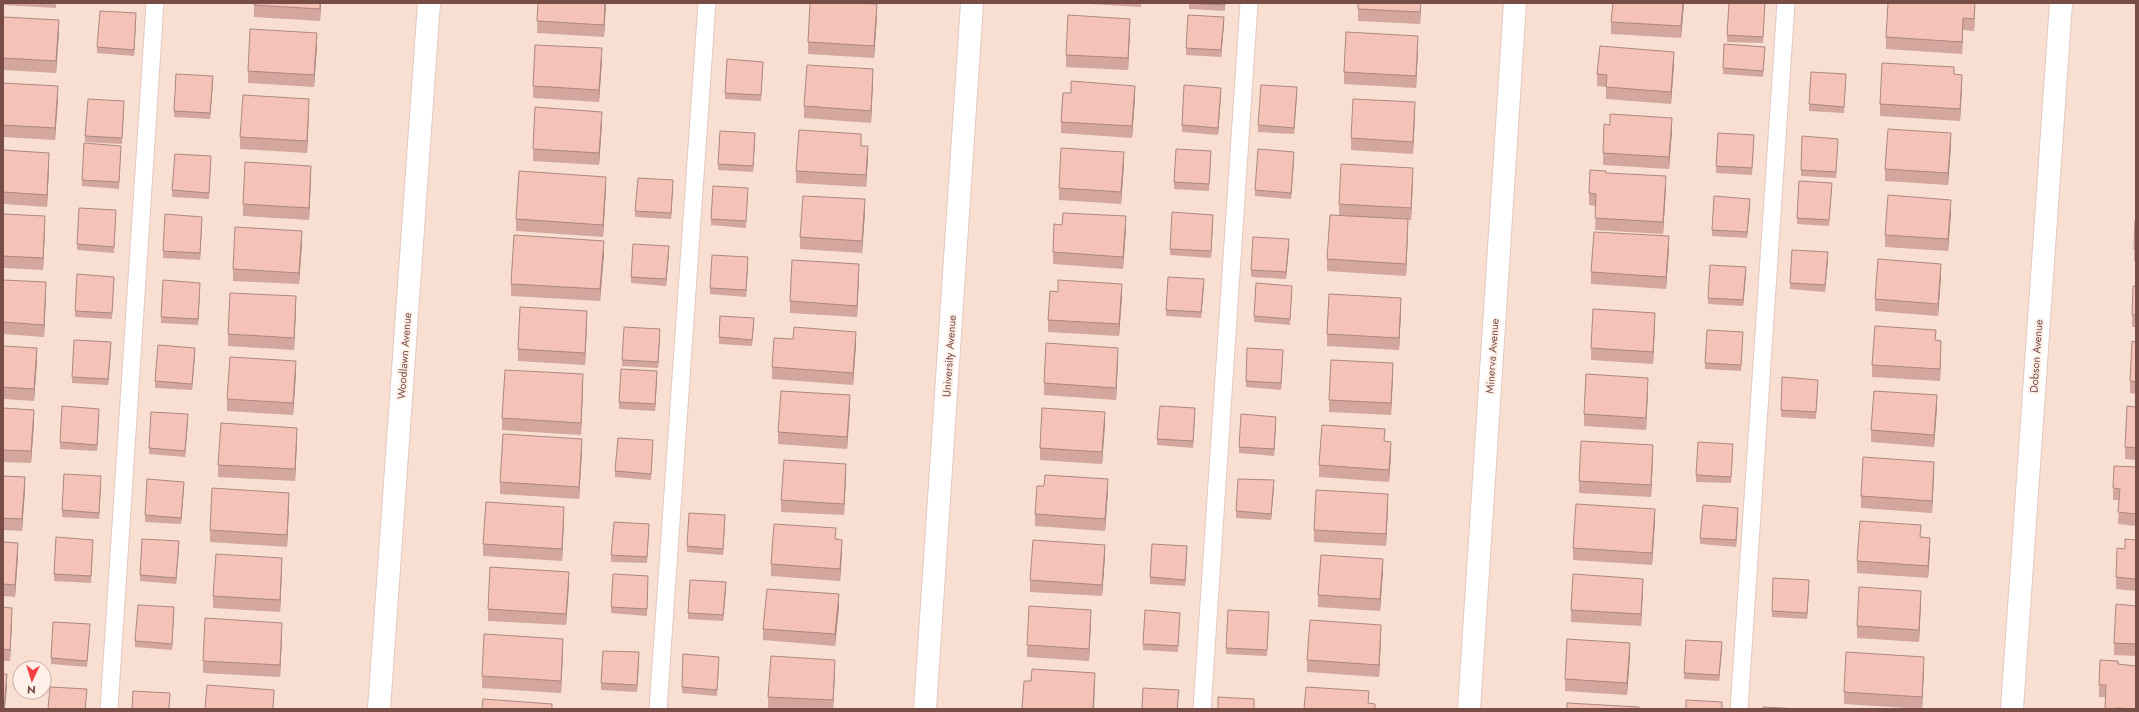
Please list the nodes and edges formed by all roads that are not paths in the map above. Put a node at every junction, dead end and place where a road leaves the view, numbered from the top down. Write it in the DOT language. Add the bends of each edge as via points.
graph roads {
  1 [pos="155,3"];
  2 [pos="429,3"];
  3 [pos="707,3"];
  4 [pos="972,3"];
  5 [pos="1249,3"];
  6 [pos="1514,3"];
  7 [pos="1786,3"];
  8 [pos="2060,3"];
  9 [pos="108,709"];
  10 [pos="379,709"];
  11 [pos="658,709"];
  12 [pos="925,709"];
  13 [pos="1202,709"];
  14 [pos="1469,709"];
  15 [pos="1739,709"];
  16 [pos="2012,709"];
  1 -- 9 [label="lane"];
  2 -- 10 [label="street, Woodlawn Avenue"];
  3 -- 11 [label="lane"];
  4 -- 12 [label="street, University Avenue"];
  5 -- 13 [label="lane"];
  6 -- 14 [label="street, Minerva Avenue"];
  7 -- 15 [label="lane"];
  8 -- 16 [label="street, Dobson Avenue"];
}
